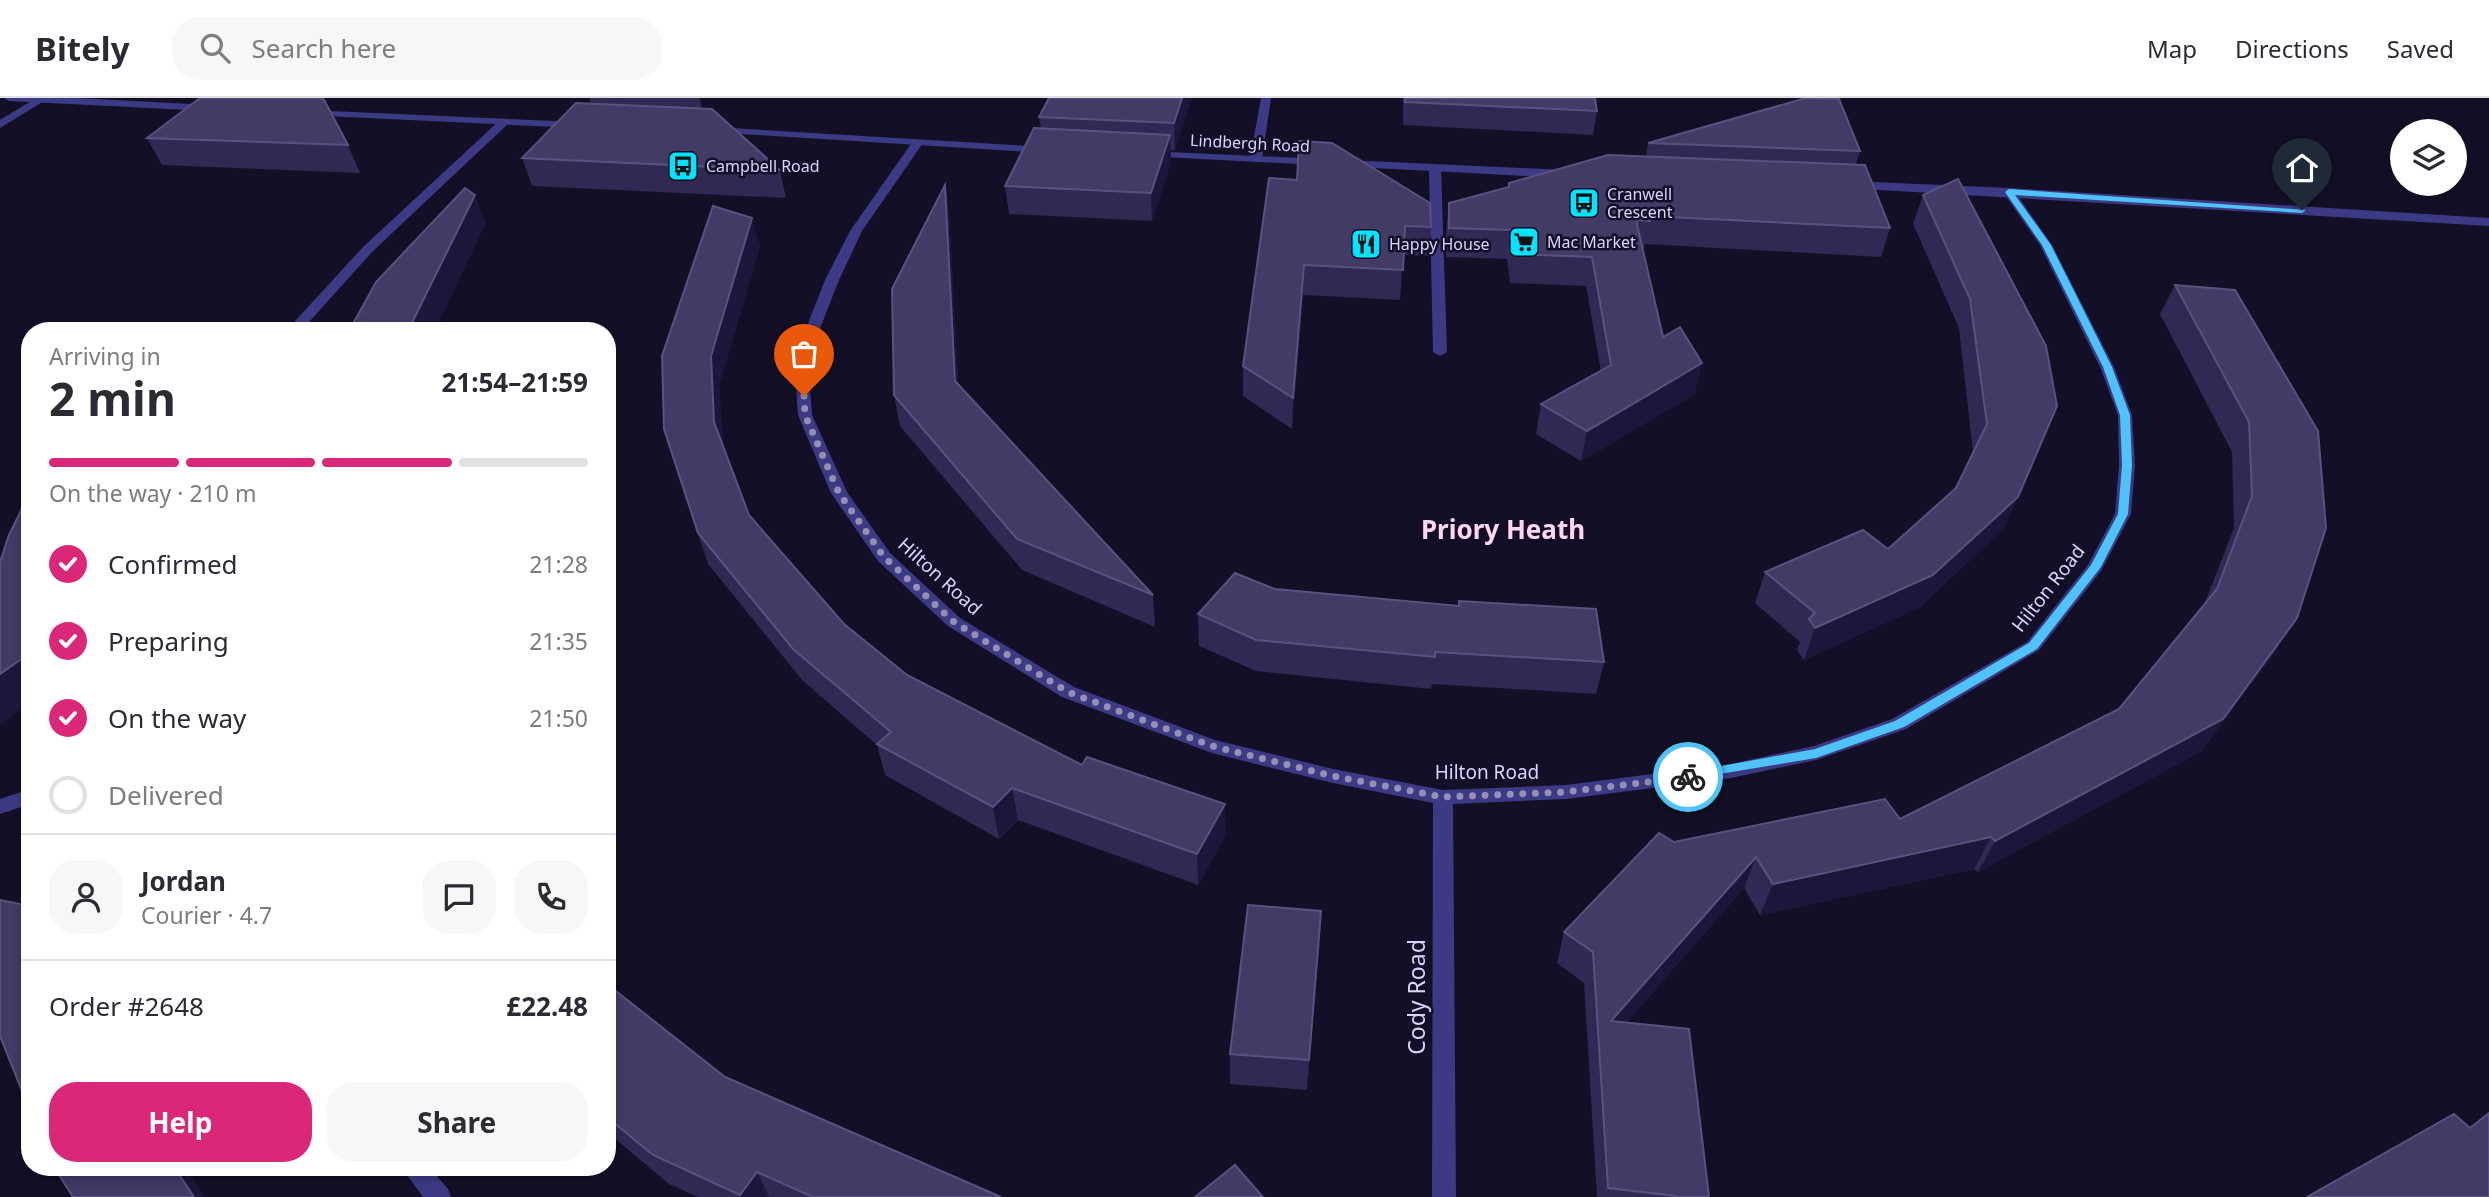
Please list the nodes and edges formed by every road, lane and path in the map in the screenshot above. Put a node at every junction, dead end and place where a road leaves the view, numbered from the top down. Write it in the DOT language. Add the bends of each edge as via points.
graph roads {
  1 [pos="9,98"];
  2 [pos="1266,98"];
  3 [pos="43,99"];
  4 [pos="218,108"];
  5 [pos="300,112"];
  6 [pos="503,123"];
  7 [pos="0,125"];
  8 [pos="584,125"];
  9 [pos="707,130"];
  10 [pos="916,143"];
  11 [pos="1055,150"];
  12 [pos="1135,154"];
  13 [pos="1256,159"];
  14 [pos="1435,169"];
  15 [pos="1575,174"];
  16 [pos="1841,185"];
  17 [pos="2009,192"];
  18 [pos="2489,222"];
  19 [pos="301,322"];
  20 [pos="1440,352"];
  21 [pos="1443,797"];
  22 [pos="21,799"];
  23 [pos="0,807"];
  24 [pos="420,1176"];
  25 [pos="439,1197"];
  26 [pos="1444,1197"];
  1 -- 3 [label="street"];
  2 -- 13 [label="street"];
  3 -- 4 [label="street"];
  3 -- 7 [label="street"];
  5 -- 6 [label="street"];
  6 -- 8 [label="street"];
  6 -- 19 [label="street" via="454,166"];
  9 -- 10 [label="street"];
  10 -- 11 [label="street"];
  10 -- 21 [label="street, Hilton Road" via="856,232 801,359 805,415 839,493 884,557 954,622 1068,692 1212,746"];
  12 -- 13 [label="street, Lindbergh Road"];
  13 -- 14 [label="street, Lindbergh Road"];
  14 -- 15 [label="street, Lindbergh Road"];
  14 -- 20 [label="street"];
  16 -- 17 [label="street"];
  17 -- 18 [label="street"];
  17 -- 21 [label="street, Hilton Road" via="2046,245 2107,367 2125,415 2123,514 2095,567 2033,646 1899,724 1816,753 1731,771 1566,792"];
  21 -- 26 [label="street, Cody Road"];
  22 -- 23 [label="street"];
  24 -- 25 [label="street"];
}
